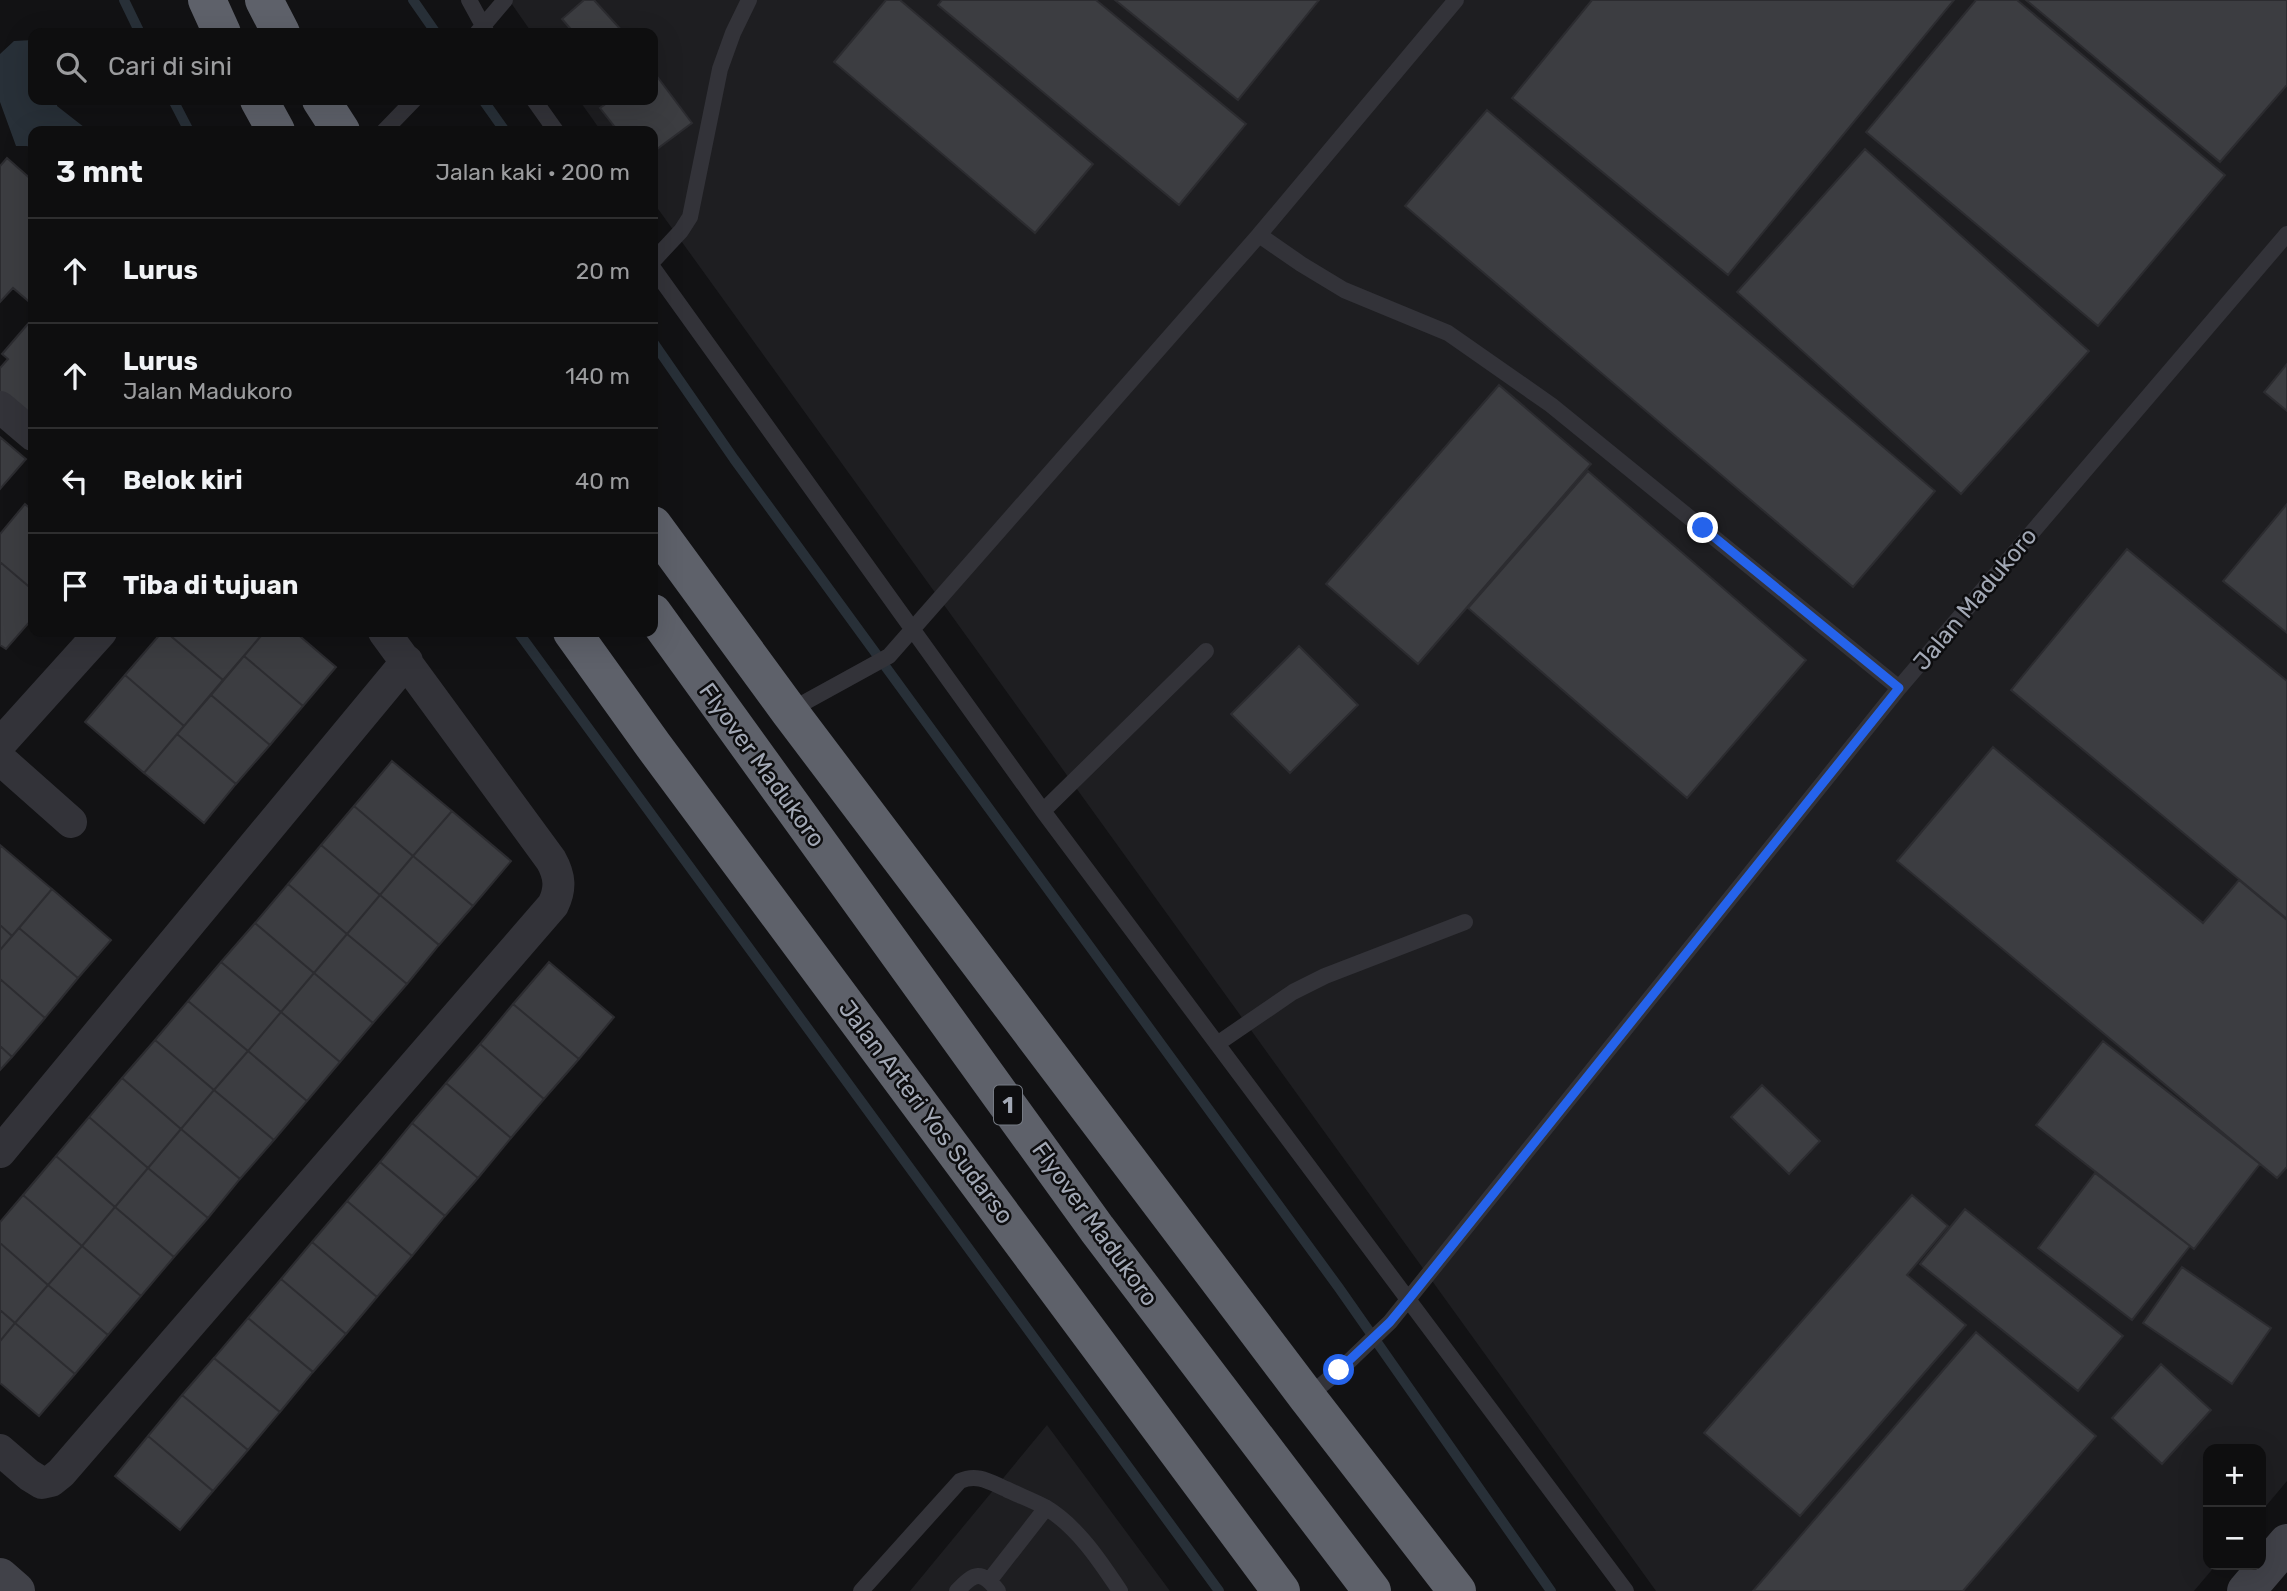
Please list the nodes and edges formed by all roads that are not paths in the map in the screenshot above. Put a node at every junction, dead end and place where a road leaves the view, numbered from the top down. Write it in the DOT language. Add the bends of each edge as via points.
graph roads {
  1 [pos="207,0"];
  2 [pos="264,0"];
  3 [pos="469,0"];
  4 [pos="505,0"];
  5 [pos="749,0"];
  6 [pos="1456,0"];
  7 [pos="220,28"];
  8 [pos="278,28"];
  9 [pos="481,28"];
  10 [pos="484,28"];
  11 [pos="262,105"];
  12 [pos="324,105"];
  13 [pos="409,105"];
  14 [pos="538,105"];
  15 [pos="273,126"];
  16 [pos="338,126"];
  17 [pos="388,126"];
  18 [pos="552,126"];
  19 [pos="2287,234"];
  20 [pos="1259,235"];
  21 [pos="658,256"];
  22 [pos="658,275"];
  23 [pos="0,407"];
  24 [pos="28,431"];
  25 [pos="658,531"];
  26 [pos="658,620"];
  27 [pos="913,630"];
  28 [pos="96,637"];
  29 [pos="388,637"];
  30 [pos="576,637"];
  31 [pos="643,637"];
  32 [pos="1206,651"];
  33 [pos="407,661"];
  34 [pos="1899,688"];
  35 [pos="800,704"];
  36 [pos="3,739"];
  37 [pos="1043,811"];
  38 [pos="71,822"];
  39 [pos="1465,922"];
  40 [pos="1217,1044"];
  41 [pos="0,1153"];
  42 [pos="1409,1299"];
  43 [pos="1307,1397"];
  44 [pos="0,1450"];
  45 [pos="1046,1508"];
  46 [pos="2287,1543"];
  47 [pos="0,1577"];
  48 [pos="993,1586"];
  49 [pos="16,1591"];
  50 [pos="861,1591"];
  51 [pos="957,1591"];
  52 [pos="1120,1591"];
  53 [pos="1281,1591"];
  54 [pos="1345,1591"];
  55 [pos="1372,1591"];
  56 [pos="1457,1591"];
  57 [pos="1626,1591"];
  58 [pos="2246,1591"];
  1 -- 7 [label="highway"];
  2 -- 8 [label="highway"];
  3 -- 9 [label="lane"];
  4 -- 10 [label="lane"];
  5 -- 21 [label="lane" via="720,69 690,217"];
  6 -- 20 [label="lane"];
  11 -- 15 [label="highway"];
  12 -- 16 [label="highway"];
  13 -- 17 [label="lane"];
  14 -- 18 [label="lane"];
  19 -- 34 [label="lane, Jalan Madukoro"];
  20 -- 27 [label="lane"];
  20 -- 34 [label="lane" via="1344,290 1448,333 1551,405"];
  22 -- 27 [label="lane"];
  23 -- 24 [label="street"];
  25 -- 35 [label="highway"];
  26 -- 55 [label="highway, Flyover Madukoro / 1" via="1097,1229"];
  27 -- 35 [label="lane" via="889,656"];
  27 -- 37 [label="lane"];
  28 -- 36 [label="street"];
  29 -- 33 [label="street"];
  30 -- 53 [label="highway, Jalan Arteri Yos Sudarso"];
  31 -- 54 [label="highway, Flyover Madukoro / 1" via="1081,1241"];
  32 -- 37 [label="lane"];
  33 -- 41 [label="street"];
  33 -- 44 [label="street" via="551,860 559,881 553,905 61,1473 42,1483"];
  34 -- 42 [label="lane, Jalan Madukoro"];
  35 -- 43 [label="highway"];
  36 -- 38 [label="street"];
  37 -- 40 [label="lane"];
  39 -- 40 [label="lane" via="1325,976 1293,992"];
  40 -- 42 [label="lane"];
  42 -- 43 [label="lane, Jalan Madukoro"];
  42 -- 57 [label="lane"];
  43 -- 56 [label="highway"];
  45 -- 48 [label="lane"];
  45 -- 50 [label="lane" via="977,1477 960,1481"];
  45 -- 52 [label="lane" via="1093,1552"];
  46 -- 58 [label="street"];
  47 -- 49 [label="street"];
  48 -- 51 [label="lane" via="985,1577 974,1576"];
}
